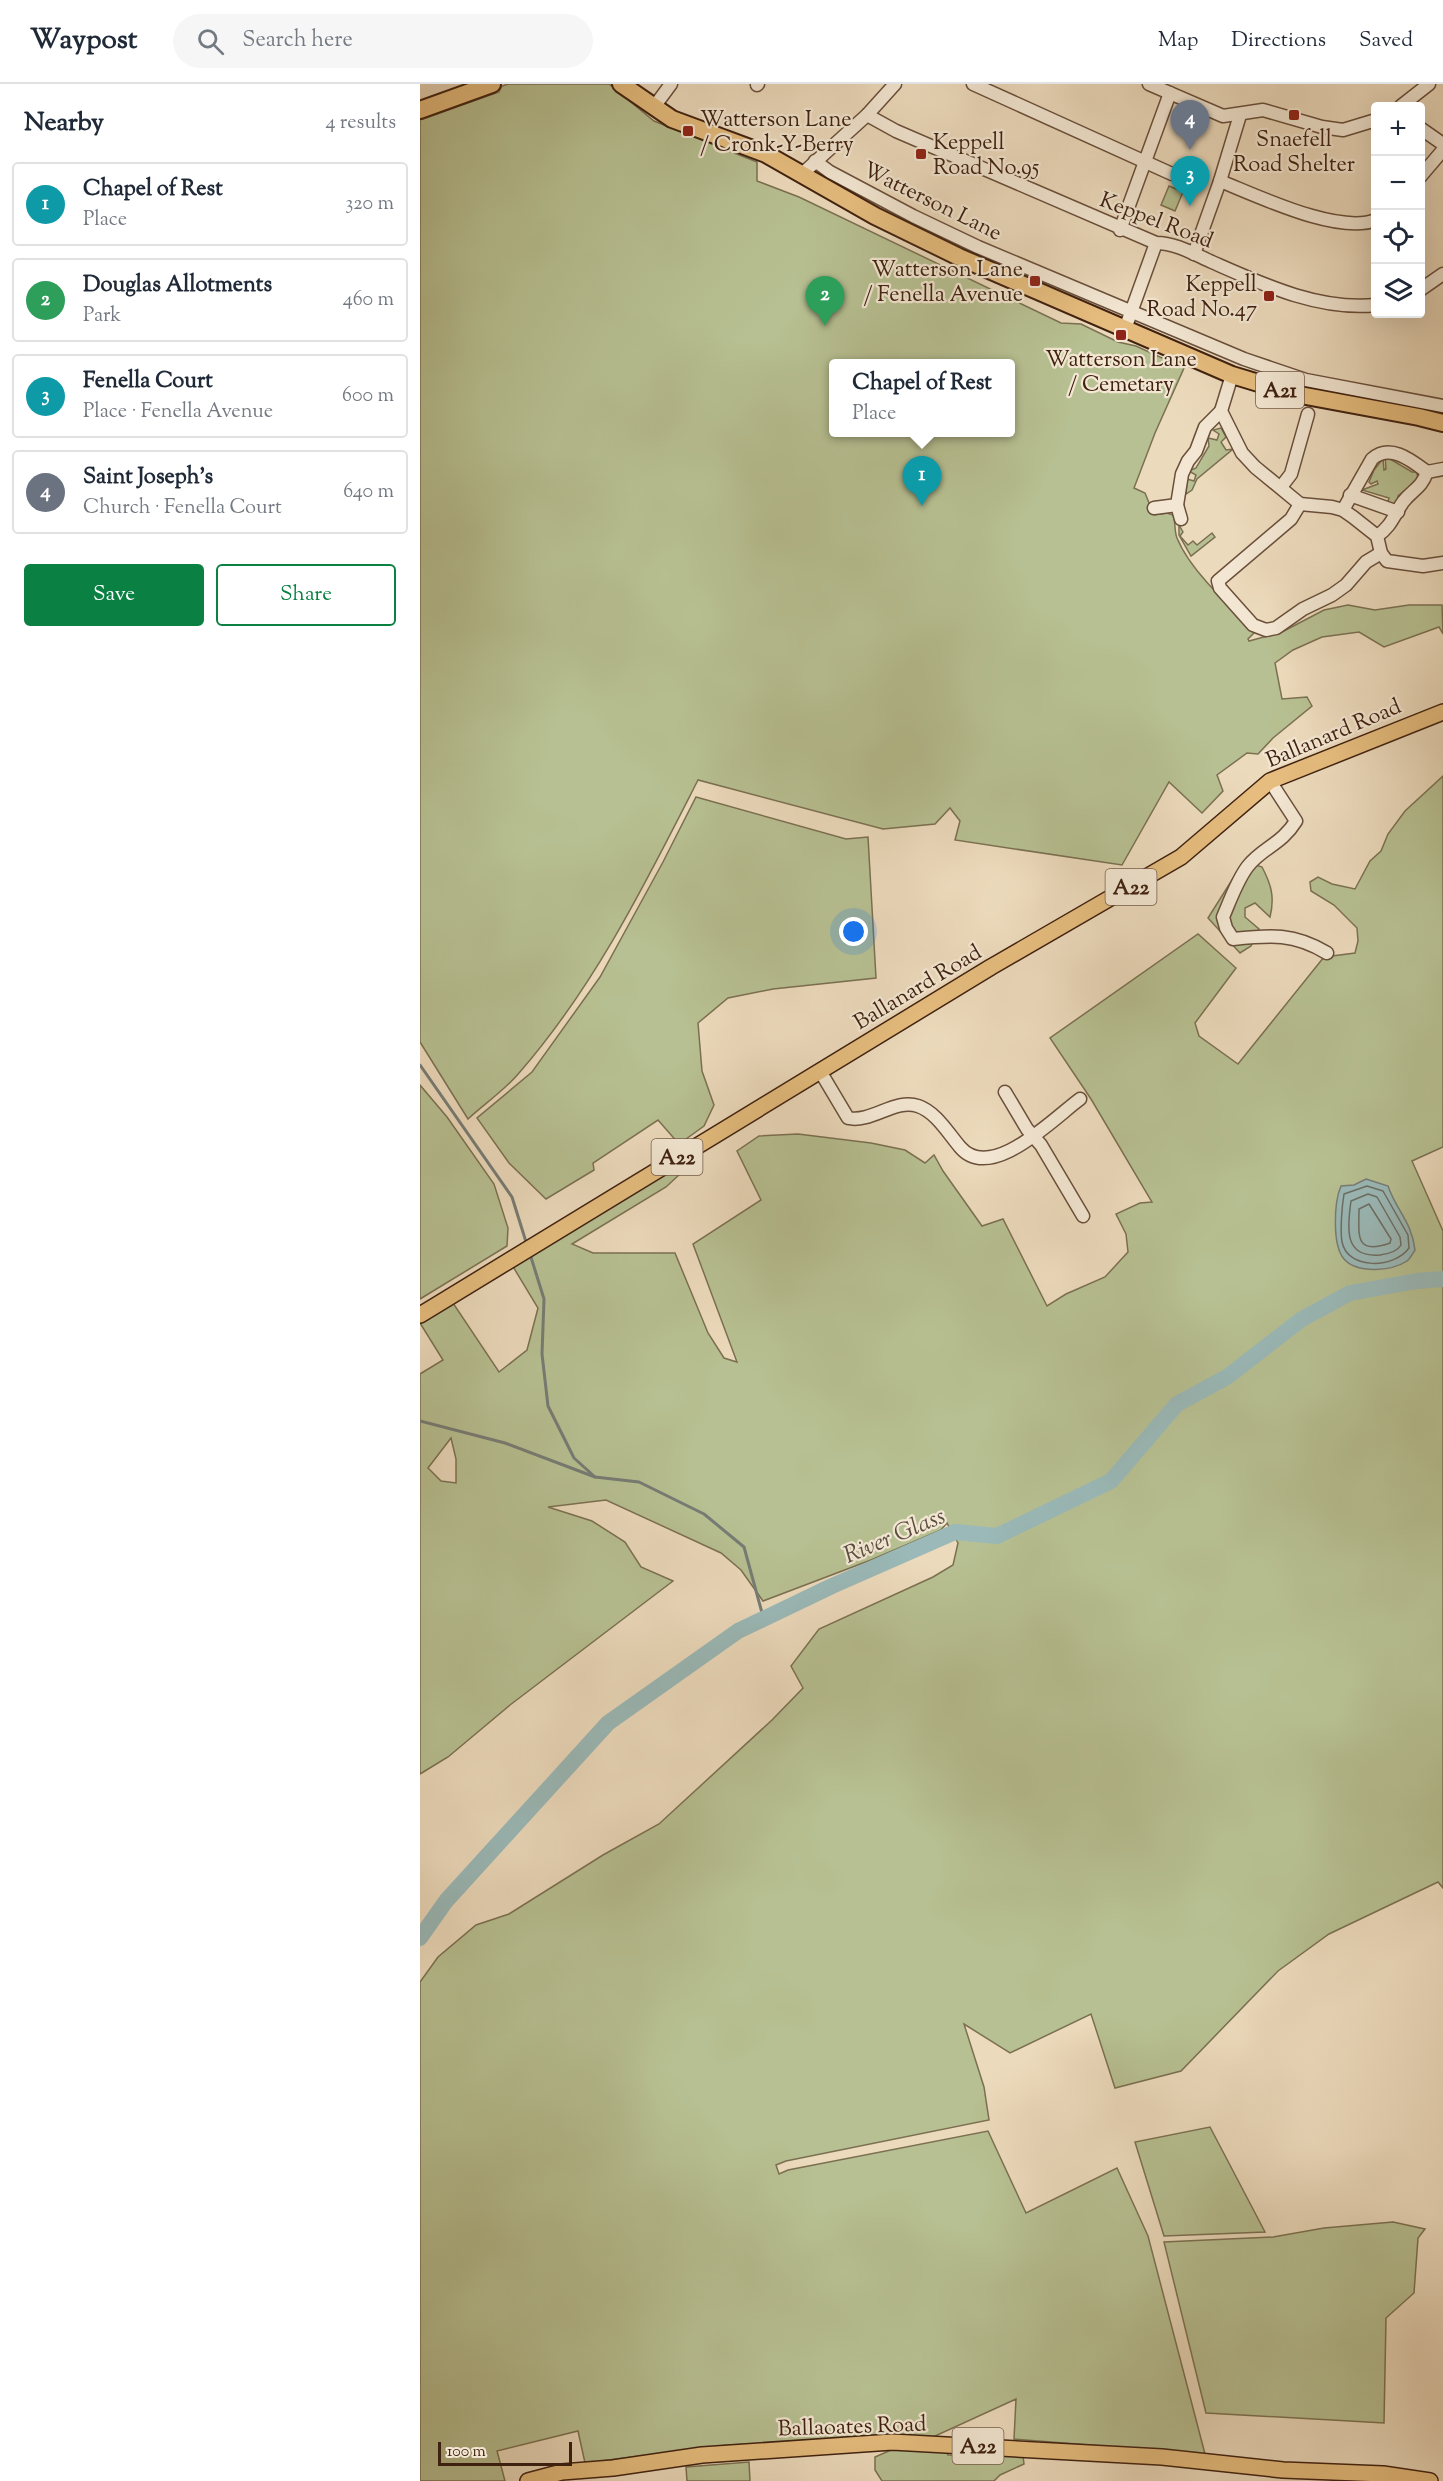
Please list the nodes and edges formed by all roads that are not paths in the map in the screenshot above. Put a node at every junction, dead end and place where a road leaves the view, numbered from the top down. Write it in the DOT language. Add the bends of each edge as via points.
graph roads {
  1 [pos="492,84"];
  2 [pos="621,84"];
  3 [pos="670,84"];
  4 [pos="895,84"];
  5 [pos="973,84"];
  6 [pos="1149,84"];
  7 [pos="1429,84"];
  8 [pos="1170,93"];
  9 [pos="1406,102"];
  10 [pos="654,107"];
  11 [pos="420,110"];
  12 [pos="867,114"];
  13 [pos="1240,115"];
  14 [pos="1371,122"];
  15 [pos="1425,131"];
  16 [pos="1443,144"];
  17 [pos="1443,150"];
  18 [pos="815,161"];
  19 [pos="1145,161"];
  20 [pos="1425,171"];
  21 [pos="802,174"];
  22 [pos="1172,174"];
  23 [pos="1220,181"];
  24 [pos="1371,221"];
  25 [pos="1120,230"];
  26 [pos="1156,243"];
  27 [pos="1194,254"];
  28 [pos="1443,274"];
  29 [pos="1425,287"];
  30 [pos="1371,304"];
  31 [pos="1132,312"];
  32 [pos="1125,329"];
  33 [pos="1232,375"];
  34 [pos="1443,406"];
  35 [pos="1221,411"];
  36 [pos="1304,421"];
  37 [pos="1443,423"];
  38 [pos="1443,469"];
  39 [pos="1427,472"];
  40 [pos="1281,487"];
  41 [pos="1350,495"];
  42 [pos="1300,504"];
  43 [pos="1177,505"];
  44 [pos="1154,508"];
  45 [pos="1343,510"];
  46 [pos="1398,512"];
  47 [pos="1181,519"];
  48 [pos="1377,536"];
  49 [pos="1381,553"];
  50 [pos="1443,563"];
  51 [pos="1443,711"];
  52 [pos="1270,781"];
  53 [pos="1327,953"];
  54 [pos="820,1071"];
  55 [pos="1005,1092"];
  56 [pos="1080,1099"];
  57 [pos="1034,1138"];
  58 [pos="1083,1216"];
  59 [pos="420,1315"];
  60 [pos="528,2481"];
  61 [pos="1430,2481"];
  1 -- 11 [label="highway"];
  2 -- 10 [label="highway, A21"];
  3 -- 10 [label="street"];
  4 -- 12 [label="street"];
  5 -- 19 [label="street"];
  6 -- 8 [label="street"];
  7 -- 9 [label="street"];
  8 -- 13 [label="street" via="1223,116"];
  8 -- 19 [label="street"];
  10 -- 21 [label="highway, A21" via="672,119 766,154"];
  12 -- 18 [label="street"];
  12 -- 25 [label="street, Keppel Road" via="896,131"];
  13 -- 14 [label="street" via="1263,110 1343,130"];
  13 -- 23 [label="street"];
  15 -- 16 [label="street"];
  17 -- 20 [label="street"];
  18 -- 21 [label="street"];
  18 -- 31 [label="street, Watterson Lane" via="913,216"];
  19 -- 22 [label="street"];
  19 -- 25 [label="street"];
  21 -- 32 [label="highway, A21" via="888,223"];
  23 -- 24 [label="street" via="1338,223"];
  23 -- 27 [label="street"];
  25 -- 26 [label="street, Keppel Road"];
  26 -- 27 [label="street, Keppel Road"];
  26 -- 31 [label="street"];
  27 -- 30 [label="street, Keppel Road" via="1307,298 1344,306"];
  28 -- 29 [label="street"];
  31 -- 32 [label="street"];
  31 -- 34 [label="street, Watterson Lane" via="1283,374"];
  32 -- 33 [label="highway, A21"];
  33 -- 35 [label="street"];
  33 -- 37 [label="highway, A21" via="1295,394"];
  35 -- 40 [label="street" via="1242,453"];
  35 -- 43 [label="street" via="1205,427 1188,461"];
  36 -- 40 [label="street" via="1292,474"];
  38 -- 39 [label="street"];
  39 -- 41 [label="street" via="1386,450 1372,459"];
  39 -- 46 [label="street" via="1423,485 1408,496"];
  40 -- 42 [label="street"];
  41 -- 45 [label="street"];
  41 -- 46 [label="street"];
  42 -- 45 [label="street"];
  42 -- 49 [label="street" via="1290,519 1218,581 1247,620 1258,628 1276,628 1332,595"];
  43 -- 44 [label="street"];
  43 -- 47 [label="street"];
  45 -- 48 [label="street"];
  46 -- 48 [label="street"];
  48 -- 49 [label="street"];
  49 -- 50 [label="street" via="1391,563"];
  51 -- 52 [label="main road, Ballanard Road / A22"];
  52 -- 53 [label="street" via="1296,821 1281,840 1247,867 1223,917 1226,928 1233,939 1291,937"];
  52 -- 54 [label="main road, Ballanard Road / A22" via="1181,857"];
  54 -- 57 [label="street" via="848,1118 859,1120 902,1105 916,1105 929,1111 964,1152 974,1158 998,1155"];
  54 -- 59 [label="main road, Ballanard Road / A22"];
  55 -- 57 [label="street"];
  56 -- 57 [label="street"];
  57 -- 58 [label="street"];
  60 -- 61 [label="main road, Ballaoates Road / A22" via="562,2472 702,2455 892,2442 1162,2457"];
}
